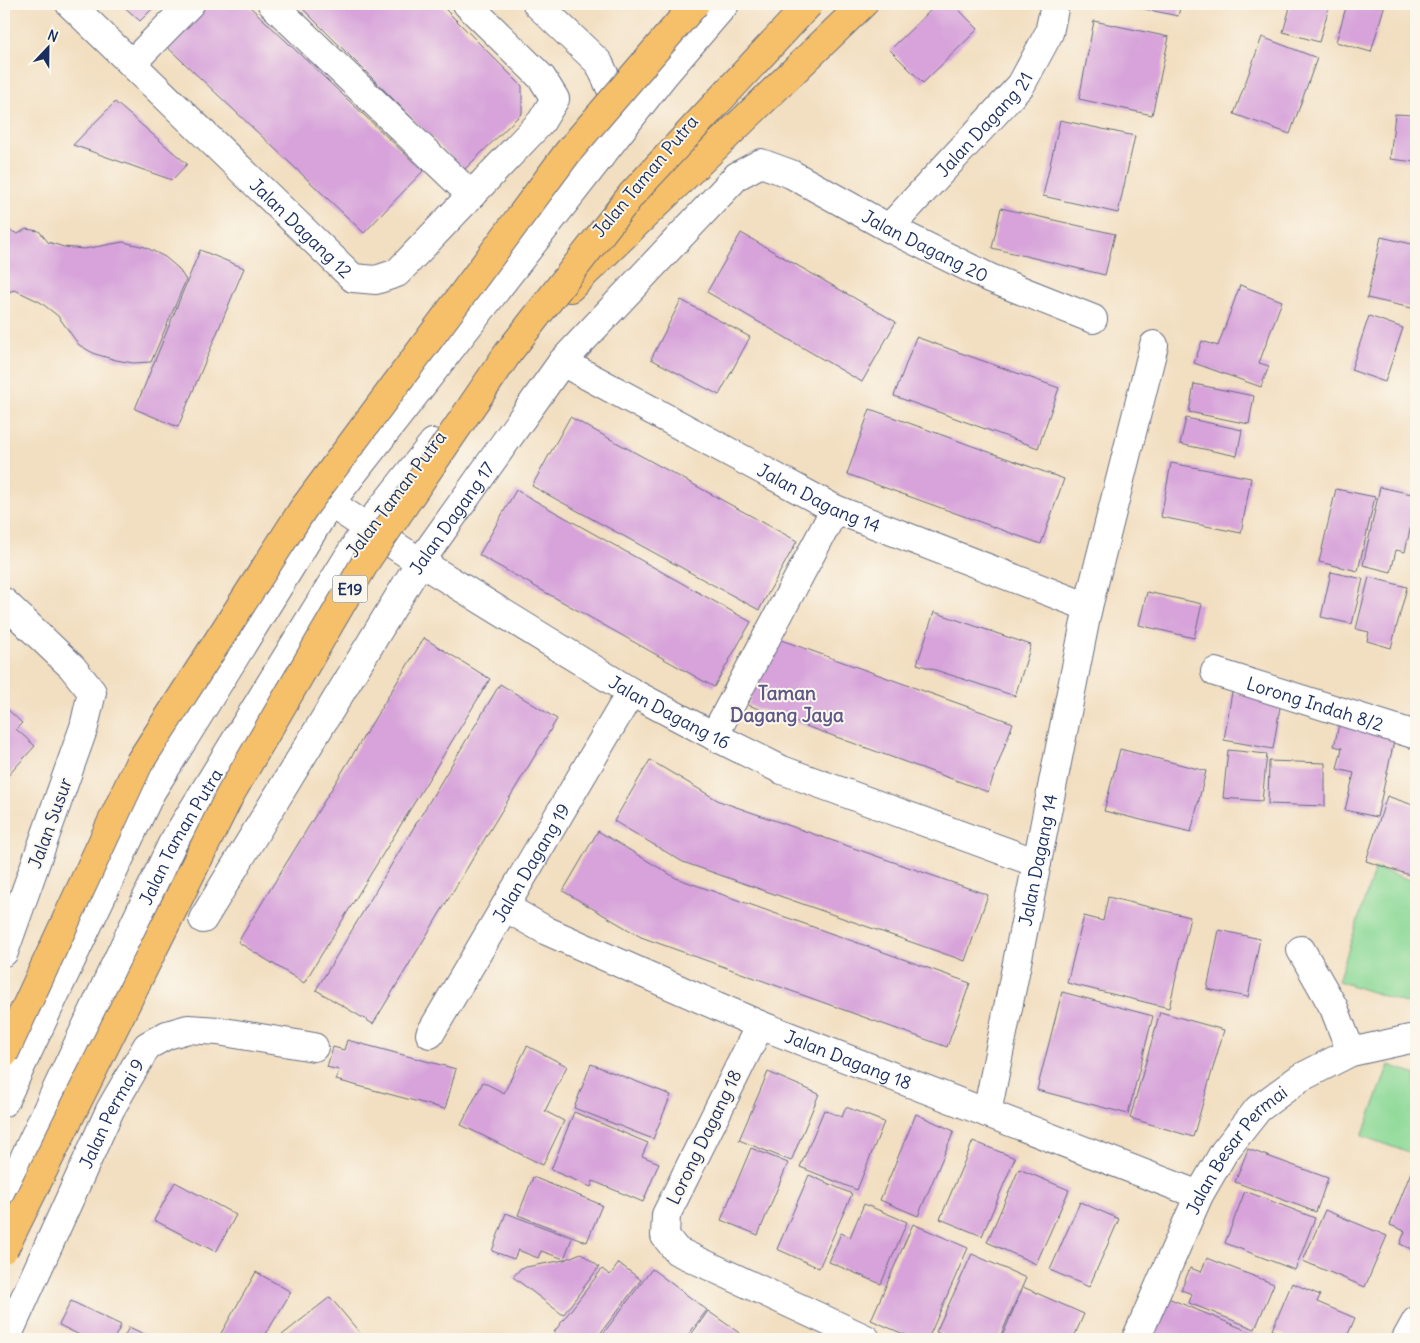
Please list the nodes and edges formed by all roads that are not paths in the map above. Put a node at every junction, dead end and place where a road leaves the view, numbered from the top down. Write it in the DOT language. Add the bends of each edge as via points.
graph roads {
  1 [pos="70,4"];
  2 [pos="190,4"];
  3 [pos="272,4"];
  4 [pos="467,4"];
  5 [pos="537,4"];
  6 [pos="695,4"];
  7 [pos="725,4"];
  8 [pos="791,4"];
  9 [pos="809,4"];
  10 [pos="858,4"];
  11 [pos="863,4"];
  12 [pos="1056,4"];
  13 [pos="840,26"];
  14 [pos="599,63"];
  15 [pos="132,64"];
  16 [pos="664,75"];
  17 [pos="616,137"];
  18 [pos="761,163"];
  19 [pos="471,196"];
  20 [pos="889,228"];
  21 [pos="1093,319"];
  22 [pos="1154,345"];
  23 [pos="506,350"];
  24 [pos="562,362"];
  25 [pos="330,503"];
  26 [pos="835,509"];
  27 [pos="366,528"];
  28 [pos="420,562"];
  29 [pos="4,602"];
  30 [pos="1088,607"];
  31 [pos="1215,672"];
  32 [pos="630,692"];
  33 [pos="1416,735"];
  34 [pos="714,736"];
  35 [pos="1037,863"];
  36 [pos="505,907"];
  37 [pos="203,919"];
  38 [pos="1301,950"];
  39 [pos="4,952"];
  40 [pos="760,1025"];
  41 [pos="430,1034"];
  42 [pos="1413,1039"];
  43 [pos="314,1048"];
  44 [pos="1351,1052"];
  45 [pos="4,1054"];
  46 [pos="4,1102"];
  47 [pos="987,1113"];
  48 [pos="1199,1195"];
  49 [pos="4,1201"];
  50 [pos="4,1249"];
  51 [pos="1416,1321"];
  52 [pos="6,1339"];
  53 [pos="866,1339"];
  54 [pos="1136,1339"];
  55 [pos="1406,1339"];
  1 -- 15 [label="street, Jalan Dagang 12"];
  2 -- 15 [label="street"];
  3 -- 19 [label="street"];
  4 -- 19 [label="street, Jalan Dagang 12" via="542,78 555,98 541,122"];
  5 -- 14 [label="street"];
  6 -- 45 [label="highway, bridge" via="568,152 303,509 139,763"];
  7 -- 16 [label="street"];
  8 -- 23 [label="street, Jalan Taman Putra" via="630,191"];
  9 -- 50 [label="highway, E19, bridge" via="632,194 508,353 368,558 230,795"];
  10 -- 13 [label="highway"];
  11 -- 13 [label="highway"];
  12 -- 20 [label="street, Jalan Dagang 21" via="1049,33 1021,85"];
  13 -- 23 [label="highway"];
  14 -- 16 [label="street"];
  14 -- 17 [label="street" via="616,100"];
  15 -- 19 [label="street, Jalan Dagang 12" via="353,278 376,280 397,273"];
  16 -- 17 [label="street"];
  17 -- 25 [label="street"];
  18 -- 20 [label="street, Jalan Dagang 20" via="791,174"];
  18 -- 24 [label="street, Jalan Dagang 17" via="737,176"];
  20 -- 21 [label="street, Jalan Dagang 20" via="990,278"];
  22 -- 30 [label="street, Jalan Dagang 14"];
  23 -- 27 [label="street, Jalan Taman Putra"];
  24 -- 26 [label="street, Jalan Dagang 14"];
  24 -- 28 [label="street, Jalan Dagang 17"];
  25 -- 27 [label="street, Jalan Dagang 16"];
  25 -- 46 [label="street" via="151,792"];
  26 -- 30 [label="street, Jalan Dagang 14"];
  26 -- 34 [label="street"];
  27 -- 28 [label="street, Jalan Dagang 16"];
  27 -- 49 [label="street, Jalan Taman Putra" via="172,844"];
  28 -- 32 [label="street, Jalan Dagang 16"];
  28 -- 37 [label="street, Jalan Dagang 17"];
  29 -- 39 [label="street, Jalan Susur" via="72,667 92,692 84,727"];
  30 -- 35 [label="street, Jalan Dagang 14"];
  31 -- 33 [label="street, Lorong Indah 8/2"];
  32 -- 34 [label="street, Jalan Dagang 16"];
  32 -- 36 [label="street, Jalan Dagang 19"];
  34 -- 35 [label="street, Jalan Dagang 16" via="782,770"];
  35 -- 47 [label="street, Jalan Dagang 14"];
  36 -- 40 [label="street, Jalan Dagang 18" via="547,931"];
  36 -- 41 [label="street, Jalan Dagang 19"];
  38 -- 44 [label="street" via="1334,1008"];
  40 -- 47 [label="street, Jalan Dagang 18"];
  40 -- 53 [label="street, Lorong Dagang 18" via="666,1215 665,1236 677,1251"];
  42 -- 44 [label="street, Jalan Besar Permai"];
  43 -- 52 [label="street, Jalan Permai 9" via="188,1029 166,1035 147,1046 110,1110"];
  44 -- 48 [label="street, Jalan Besar Permai" via="1300,1078 1258,1108 1224,1152"];
  47 -- 48 [label="street, Jalan Dagang 18"];
  48 -- 54 [label="street, Jalan Besar Permai"];
  51 -- 55 [label="street"];
}
